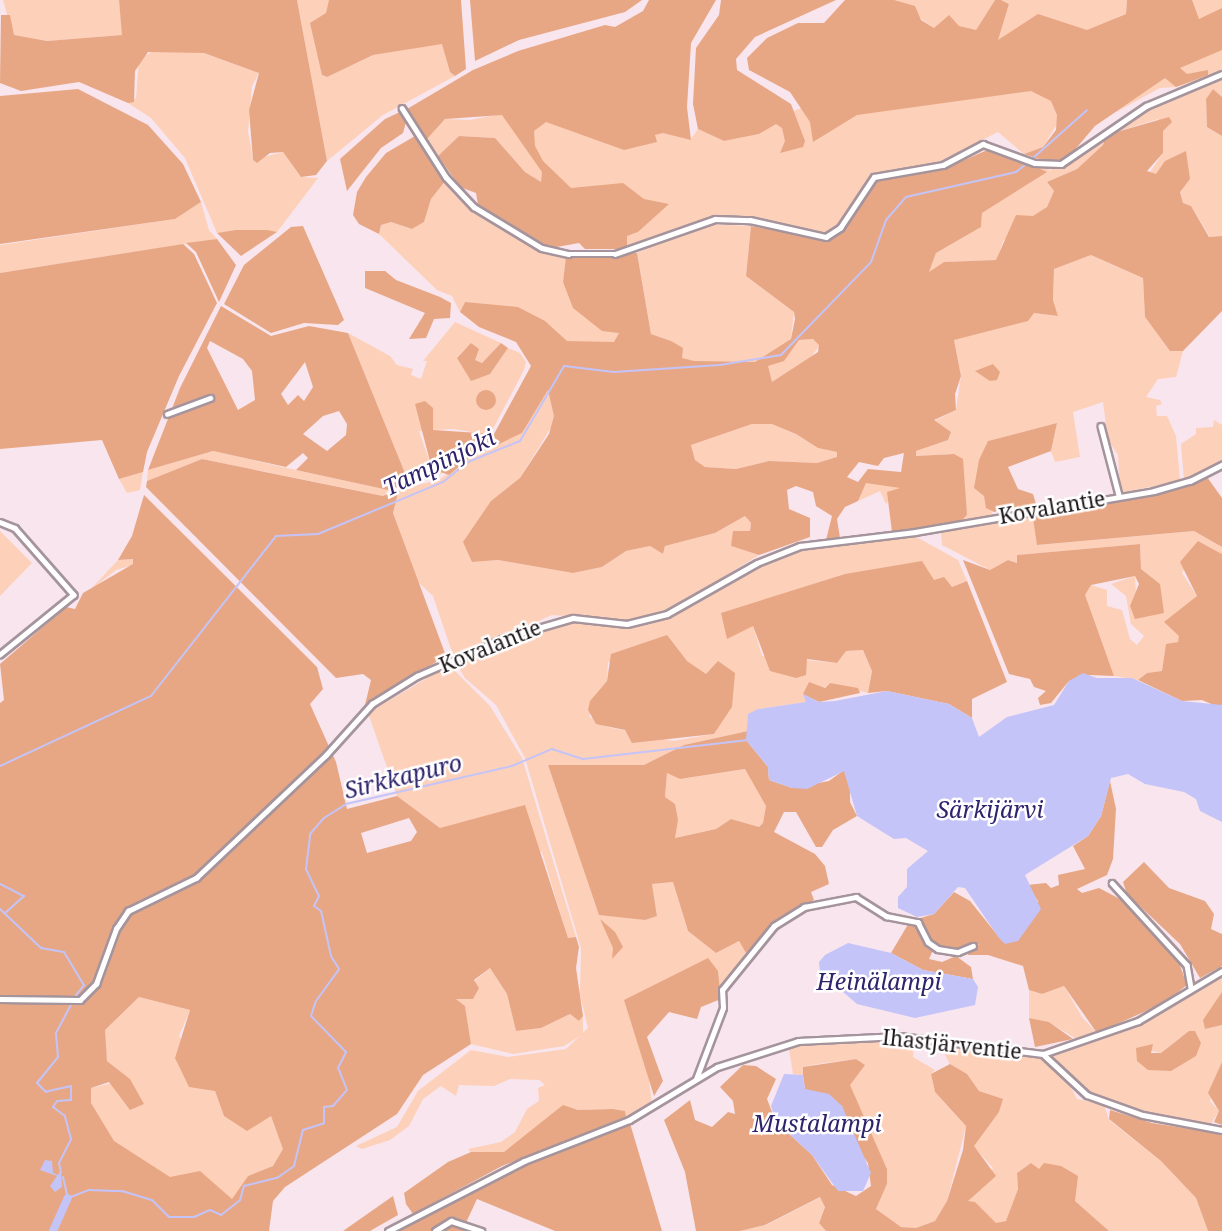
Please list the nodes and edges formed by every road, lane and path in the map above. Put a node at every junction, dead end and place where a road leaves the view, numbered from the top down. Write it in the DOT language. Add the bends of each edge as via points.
graph roads {
  1 [pos="1222,74"];
  2 [pos="402,108"];
  3 [pos="210,398"];
  4 [pos="167,414"];
  5 [pos="1101,426"];
  6 [pos="1222,465"];
  7 [pos="1119,495"];
  8 [pos="0,522"];
  9 [pos="0,655"];
  10 [pos="1112,883"];
  11 [pos="972,946"];
  12 [pos="1222,971"];
  13 [pos="1191,988"];
  14 [pos="0,999"];
  15 [pos="1043,1054"];
  16 [pos="696,1080"];
  17 [pos="1222,1130"];
  18 [pos="388,1231"];
  19 [pos="435,1231"];
  20 [pos="481,1231"];
  1 -- 2 [label="street" via="1146,106 1060,164 1035,163 983,144 943,164 874,177 839,228 826,237 750,220 715,219 615,254 568,254 542,248 474,207 446,177"];
  3 -- 4 [label="street"];
  5 -- 7 [label="street"];
  6 -- 7 [label="street, Kovalantie" via="1176,486"];
  7 -- 14 [label="street, Kovalantie" via="915,532 800,546 757,563 667,614 627,624 573,618 544,623 417,676 372,704 326,755 196,878 128,911 116,929 96,984 80,1000"];
  8 -- 9 [label="street" via="15,528 74,595"];
  10 -- 13 [label="street" via="1187,965"];
  11 -- 16 [label="street" via="958,952 938,949 928,942 918,922 887,916 856,897 804,907 774,926 722,990 723,1008"];
  12 -- 13 [label="street, Ihastjärventie"];
  13 -- 15 [label="street, Ihastjärventie" via="1138,1021"];
  15 -- 16 [label="street, Ihastjärventie" via="976,1043 857,1036 798,1041 717,1067"];
  15 -- 17 [label="street" via="1087,1095 1143,1115"];
  16 -- 18 [label="street, Ihastjärventie" via="629,1120 524,1161"];
  19 -- 20 [label="street" via="451,1221"];
}
